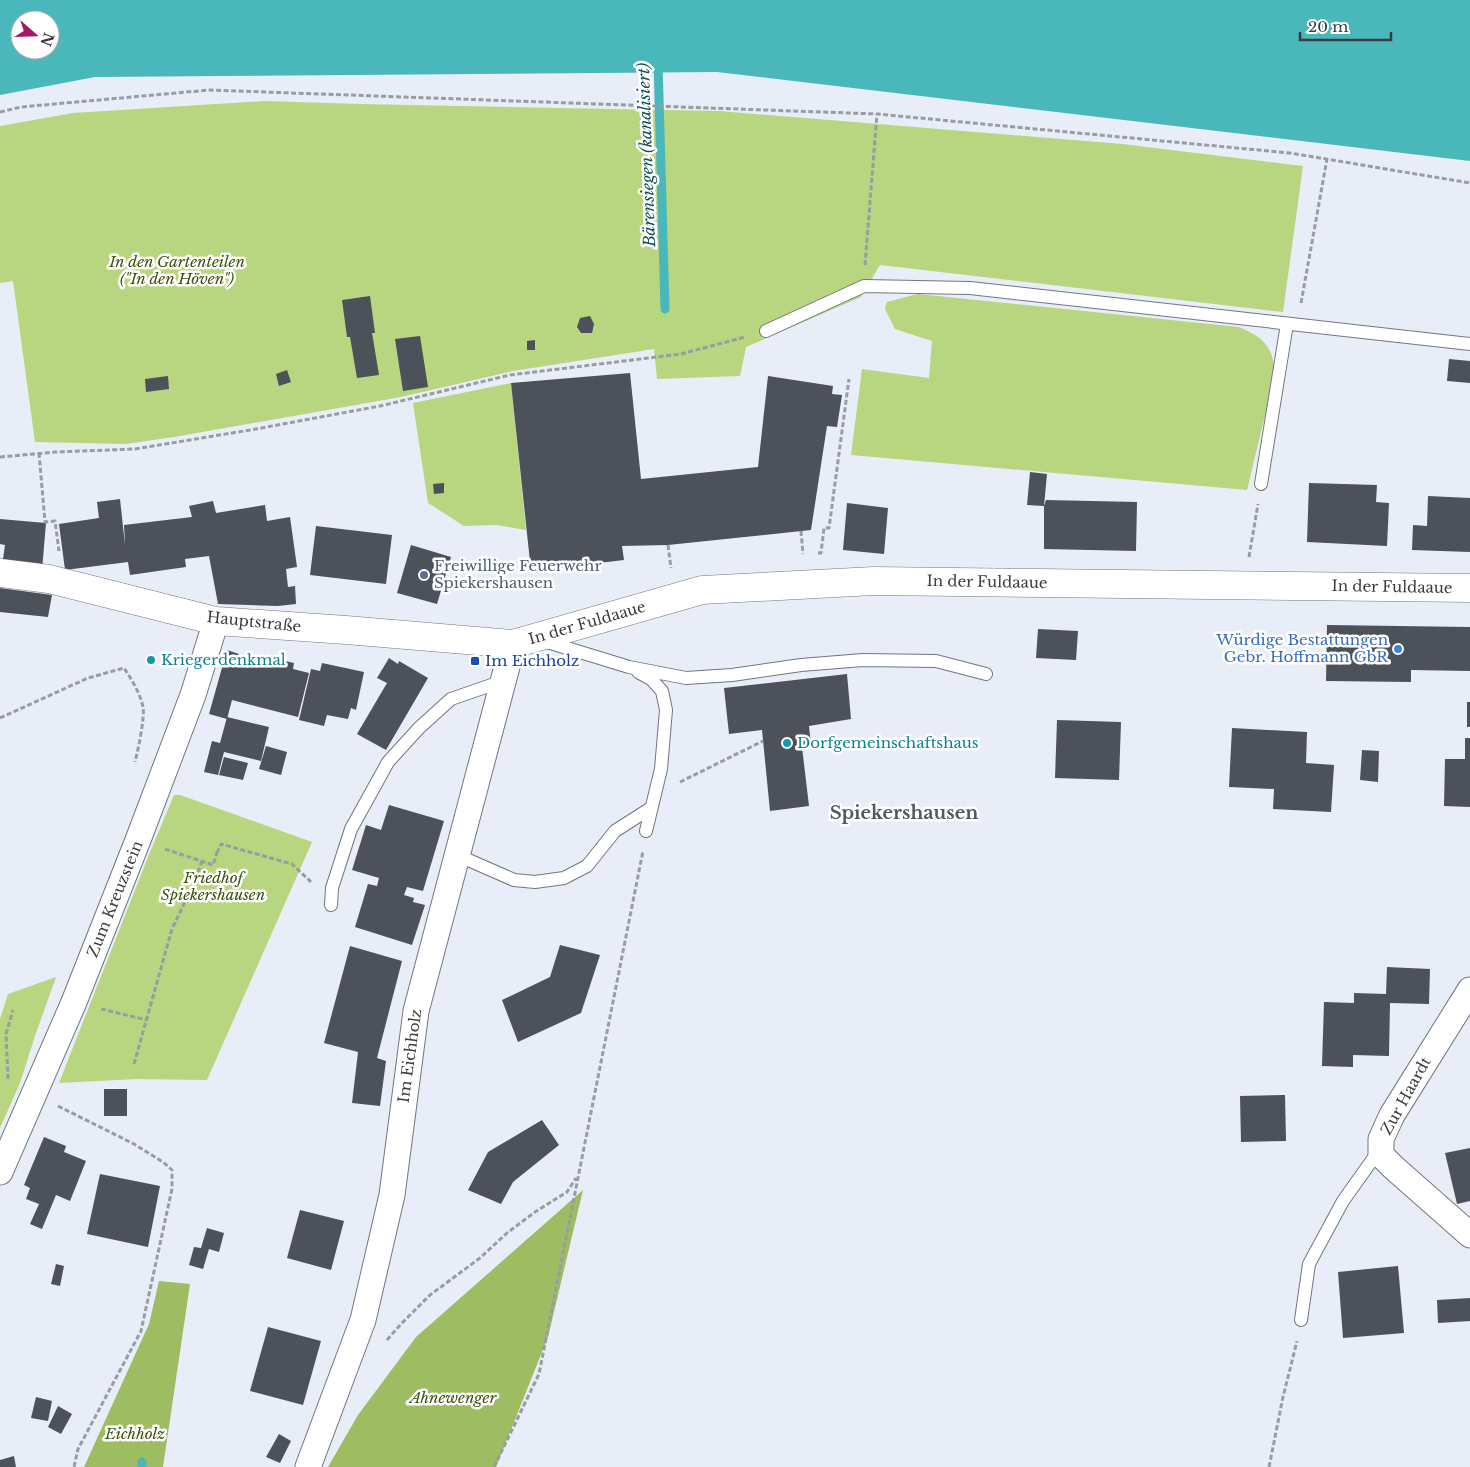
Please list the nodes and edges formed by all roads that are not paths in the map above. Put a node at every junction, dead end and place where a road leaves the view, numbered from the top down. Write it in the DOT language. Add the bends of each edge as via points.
graph roads {
  1 [pos="1292,325"];
  2 [pos="766,331"];
  3 [pos="1470,344"];
  4 [pos="1261,484"];
  5 [pos="0,573"];
  6 [pos="1470,588"];
  7 [pos="216,621"];
  8 [pos="524,641"];
  9 [pos="629,667"];
  10 [pos="986,674"];
  11 [pos="503,681"];
  12 [pos="651,808"];
  13 [pos="646,831"];
  14 [pos="457,855"];
  15 [pos="331,905"];
  16 [pos="1470,990"];
  17 [pos="1381,1147"];
  18 [pos="0,1172"];
  19 [pos="1470,1235"];
  20 [pos="1301,1320"];
  21 [pos="308,1467"];
  1 -- 2 [label="lane" via="970,288 864,286"];
  1 -- 3 [label="lane"];
  1 -- 4 [label="lane"];
  5 -- 7 [label="street, Hauptstraße" via="48,579"];
  6 -- 8 [label="street, In der Fuldaaue" via="874,580 702,590"];
  7 -- 8 [label="street, Hauptstraße"];
  7 -- 18 [label="street, Zum Kreuzstein" via="193,695 138,840 74,1002"];
  8 -- 9 [label="lane"];
  8 -- 11 [label="street, Im Eichholz"];
  9 -- 10 [label="lane" via="686,678 863,660 936,661"];
  9 -- 12 [label="lane" via="651,679 662,692 666,710 661,770"];
  11 -- 14 [label="street, Im Eichholz"];
  11 -- 15 [label="lane" via="451,699 388,762 351,829 332,888"];
  12 -- 13 [label="lane"];
  12 -- 14 [label="lane" via="615,831 587,866 564,878 535,882 514,880"];
  14 -- 21 [label="street, Im Eichholz" via="416,1011 392,1195 363,1320"];
  16 -- 17 [label="street, Zur Haardt" via="1392,1115 1381,1139"];
  17 -- 19 [label="street, Zur Haardt" via="1381,1155 1393,1167"];
  17 -- 20 [label="lane" via="1343,1201 1309,1264"];
}
